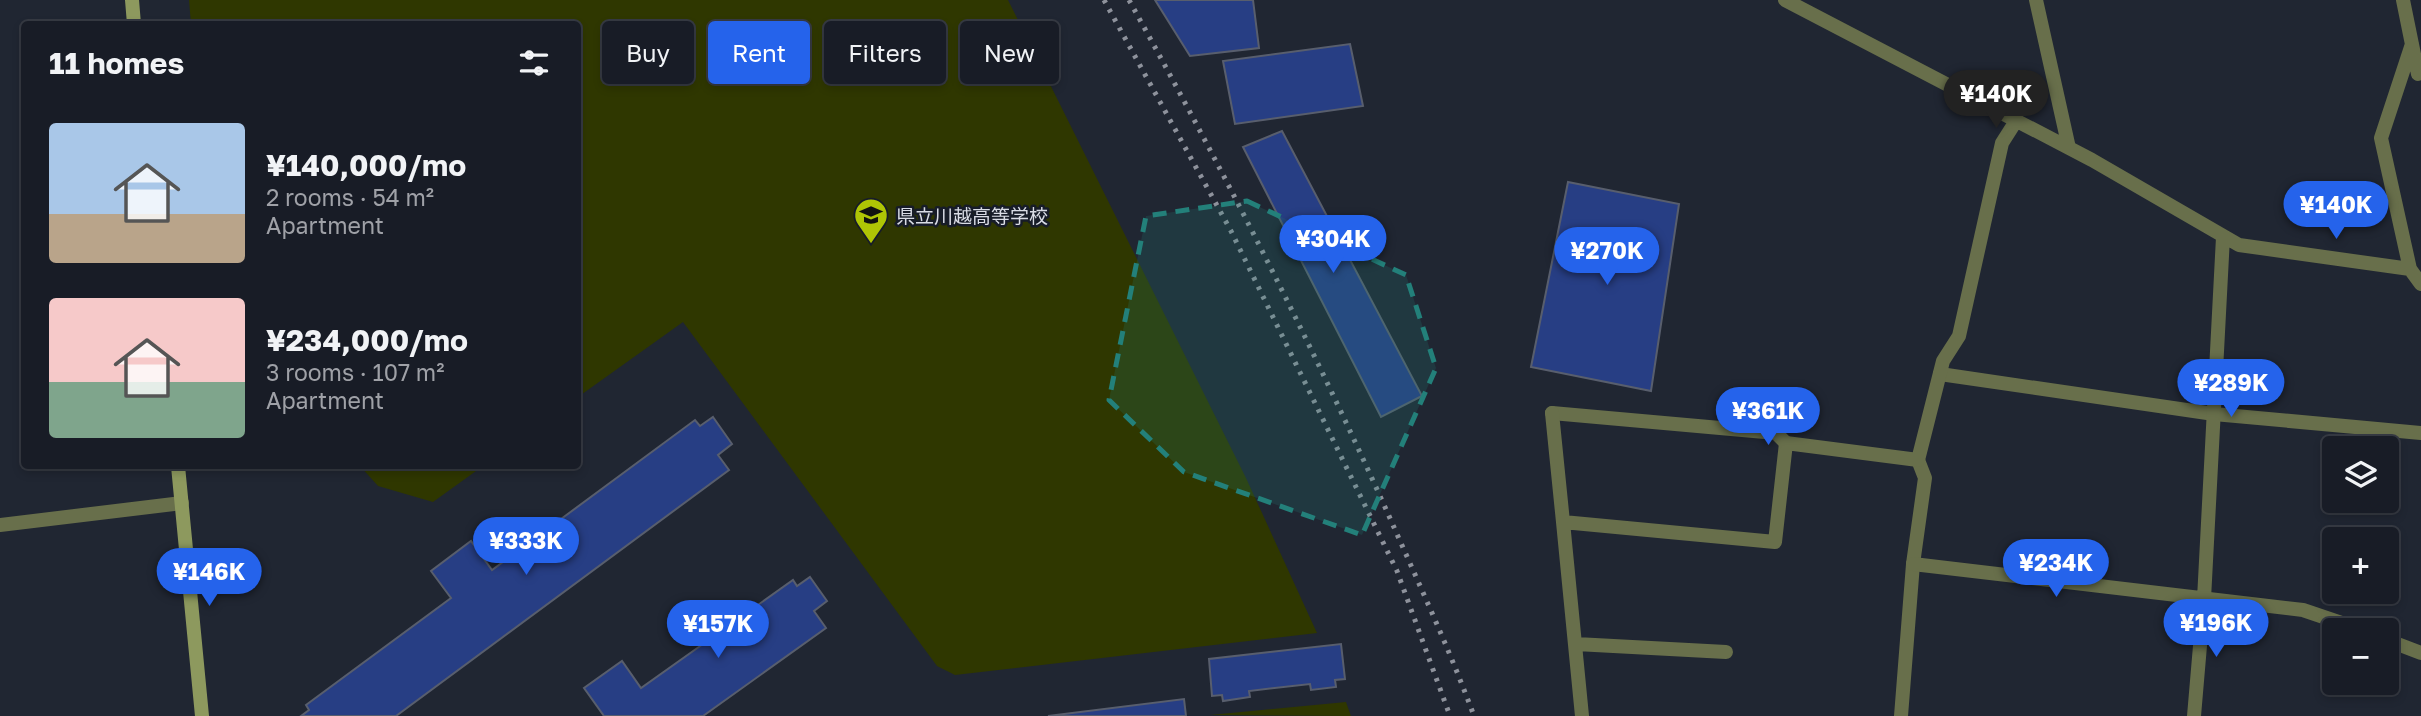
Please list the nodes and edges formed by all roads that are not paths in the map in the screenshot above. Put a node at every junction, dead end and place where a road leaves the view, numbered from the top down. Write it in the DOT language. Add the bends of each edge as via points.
graph roads {
  1 [pos="132,0"];
  2 [pos="1785,0"];
  3 [pos="2036,0"];
  4 [pos="2403,0"];
  5 [pos="134,21"];
  6 [pos="2412,44"];
  7 [pos="2419,74"];
  8 [pos="2016,121"];
  9 [pos="2069,148"];
  10 [pos="2223,237"];
  11 [pos="2410,269"];
  12 [pos="2421,284"];
  13 [pos="1940,374"];
  14 [pos="2214,414"];
  15 [pos="2421,433"];
  16 [pos="1786,443"];
  17 [pos="1918,460"];
  18 [pos="178,469"];
  19 [pos="182,503"];
  20 [pos="1563,522"];
  21 [pos="0,525"];
  22 [pos="1913,564"];
  23 [pos="2204,599"];
  24 [pos="2327,618"];
  25 [pos="1576,643"];
  26 [pos="2399,645"];
  27 [pos="1727,652"];
  28 [pos="2421,653"];
  29 [pos="202,716"];
  30 [pos="1582,716"];
  31 [pos="1901,716"];
  32 [pos="2194,716"];
  1 -- 5 [label="street"];
  2 -- 8 [label="street"];
  3 -- 9 [label="street"];
  4 -- 6 [label="street"];
  6 -- 7 [label="street"];
  6 -- 11 [label="street" via="2381,138"];
  8 -- 9 [label="street"];
  8 -- 13 [label="street" via="2002,143 1959,336"];
  9 -- 10 [label="street"];
  10 -- 11 [label="street" via="2239,245"];
  10 -- 14 [label="street"];
  11 -- 12 [label="street"];
  13 -- 14 [label="street"];
  13 -- 17 [label="street"];
  14 -- 15 [label="street"];
  14 -- 23 [label="street"];
  16 -- 17 [label="street"];
  16 -- 20 [label="street" via="1775,542"];
  16 -- 20 [label="street" via="1776,433 1552,413"];
  17 -- 22 [label="street" via="1925,478"];
  18 -- 19 [label="street"];
  19 -- 21 [label="street"];
  19 -- 29 [label="street"];
  20 -- 25 [label="street"];
  22 -- 23 [label="street"];
  22 -- 31 [label="street"];
  23 -- 24 [label="street" via="2303,610"];
  23 -- 32 [label="street"];
  25 -- 27 [label="street"];
  25 -- 30 [label="street"];
  26 -- 28 [label="street"];
}
